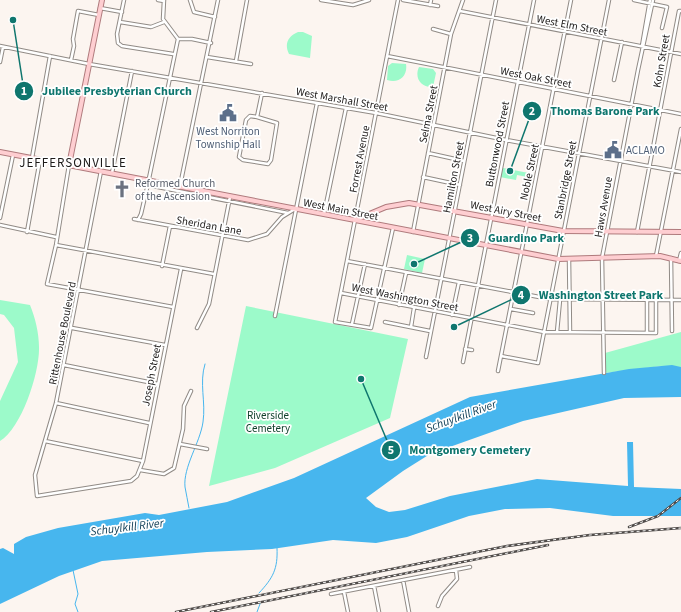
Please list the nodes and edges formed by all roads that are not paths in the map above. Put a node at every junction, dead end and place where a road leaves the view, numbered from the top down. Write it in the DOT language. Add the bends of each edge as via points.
graph roads {
  1 [pos="102,0"];
  2 [pos="124,0"];
  3 [pos="158,0"];
  4 [pos="190,0"];
  5 [pos="218,0"];
  6 [pos="247,0"];
  7 [pos="321,0"];
  8 [pos="327,0"];
  9 [pos="369,0"];
  10 [pos="398,0"];
  11 [pos="403,0"];
  12 [pos="431,0"];
  13 [pos="463,0"];
  14 [pos="496,0"];
  15 [pos="534,0"];
  16 [pos="571,0"];
  17 [pos="609,0"];
  18 [pos="634,0"];
  19 [pos="164,1"];
  20 [pos="652,2"];
  21 [pos="430,5"];
  22 [pos="438,6"];
  23 [pos="100,8"];
  24 [pos="460,11"];
  25 [pos="680,11"];
  26 [pos="122,12"];
  27 [pos="99,15"];
  28 [pos="215,17"];
  29 [pos="493,17"];
  30 [pos="120,22"];
  31 [pos="164,22"];
  32 [pos="529,25"];
  33 [pos="662,28"];
  34 [pos="433,29"];
  35 [pos="565,31"];
  36 [pos="451,34"];
  37 [pos="602,38"];
  38 [pos="178,39"];
  39 [pos="622,42"];
  40 [pos="210,43"];
  41 [pos="642,46"];
  42 [pos="1,47"];
  43 [pos="671,52"];
  44 [pos="173,54"];
  45 [pos="681,54"];
  46 [pos="50,56"];
  47 [pos="387,56"];
  48 [pos="207,57"];
  49 [pos="71,60"];
  50 [pos="0,62"];
  51 [pos="236,62"];
  52 [pos="89,64"];
  53 [pos="251,64"];
  54 [pos="444,68"];
  55 [pos="132,71"];
  56 [pos="481,75"];
  57 [pos="169,77"];
  58 [pos="614,80"];
  59 [pos="518,82"];
  60 [pos="200,83"];
  61 [pos="554,89"];
  62 [pos="262,93"];
  63 [pos="590,96"];
  64 [pos="317,103"];
  65 [pos="631,104"];
  66 [pos="346,108"];
  67 [pos="661,110"];
  68 [pos="376,113"];
  69 [pos="681,114"];
  70 [pos="257,117"];
  71 [pos="434,125"];
  72 [pos="681,129"];
  73 [pos="470,132"];
  74 [pos="506,140"];
  75 [pos="543,146"];
  76 [pos="0,152"];
  77 [pos="578,152"];
  78 [pos="428,153"];
  79 [pos="13,155"];
  80 [pos="32,158"];
  81 [pos="40,160"];
  82 [pos="620,160"];
  83 [pos="464,161"];
  84 [pos="69,165"];
  85 [pos="649,166"];
  86 [pos="673,170"];
  87 [pos="101,171"];
  88 [pos="681,172"];
  89 [pos="112,173"];
  90 [pos="423,177"];
  91 [pos="148,180"];
  92 [pos="460,185"];
  93 [pos="180,186"];
  94 [pos="148,187"];
  95 [pos="230,197"];
  96 [pos="230,202"];
  97 [pos="418,203"];
  98 [pos="296,209"];
  99 [pos="454,210"];
  100 [pos="288,213"];
  101 [pos="141,214"];
  102 [pos="324,214"];
  103 [pos="491,217"];
  104 [pos="0,218"];
  105 [pos="355,220"];
  106 [pos="143,221"];
  107 [pos="527,224"];
  108 [pos="0,225"];
  109 [pos="170,226"];
  110 [pos="393,228"];
  111 [pos="563,231"];
  112 [pos="662,231"];
  113 [pos="27,232"];
  114 [pos="413,232"];
  115 [pos="606,232"];
  116 [pos="637,232"];
  117 [pos="681,232"];
  118 [pos="222,236"];
  119 [pos="56,237"];
  120 [pos="448,239"];
  121 [pos="56,245"];
  122 [pos="485,246"];
  123 [pos="86,252"];
  124 [pos="521,253"];
  125 [pos="681,253"];
  126 [pos="656,256"];
  127 [pos="602,258"];
  128 [pos="671,258"];
  129 [pos="558,259"];
  130 [pos="568,259"];
  131 [pos="347,261"];
  132 [pos="680,261"];
  133 [pos="365,264"];
  134 [pos="162,266"];
  135 [pos="384,268"];
  136 [pos="181,269"];
  137 [pos="406,273"];
  138 [pos="214,274"];
  139 [pos="441,279"];
  140 [pos="459,282"];
  141 [pos="478,286"];
  142 [pos="78,290"];
  143 [pos="341,293"];
  144 [pos="513,293"];
  145 [pos="358,297"];
  146 [pos="377,300"];
  147 [pos="550,300"];
  148 [pos="560,300"];
  149 [pos="569,300"];
  150 [pos="602,300"];
  151 [pos="647,300"];
  152 [pos="656,300"];
  153 [pos="672,300"];
  154 [pos="681,300"];
  155 [pos="399,305"];
  156 [pos="173,307"];
  157 [pos="414,308"];
  158 [pos="511,309"];
  159 [pos="434,312"];
  160 [pos="533,313"];
  161 [pos="452,315"];
  162 [pos="274,316"];
  163 [pos="471,319"];
  164 [pos="385,322"];
  165 [pos="352,324"];
  166 [pos="507,325"];
  167 [pos="411,327"];
  168 [pos="72,328"];
  169 [pos="197,328"];
  170 [pos="430,331"];
  171 [pos="672,331"];
  172 [pos="544,332"];
  173 [pos="557,332"];
  174 [pos="570,332"];
  175 [pos="602,332"];
  176 [pos="647,332"];
  177 [pos="165,345"];
  178 [pos="465,349"];
  179 [pos="472,350"];
  180 [pos="501,356"];
  181 [pos="426,357"];
  182 [pos="463,362"];
  183 [pos="64,365"];
  184 [pos="498,371"];
  185 [pos="604,373"];
  186 [pos="158,384"];
  187 [pos="191,391"];
  188 [pos="56,403"];
  189 [pos="149,423"];
  190 [pos="45,441"];
  191 [pos="180,444"];
  192 [pos="207,449"];
  193 [pos="142,461"];
  194 [pos="140,470"];
  195 [pos="131,481"];
  196 [pos="470,567"];
  197 [pos="456,570"];
  198 [pos="403,580"];
  199 [pos="374,586"];
  200 [pos="344,592"];
  201 [pos="331,594"];
  202 [pos="438,606"];
  203 [pos="348,612"];
  204 [pos="379,612"];
  205 [pos="409,612"];
  1 -- 23 [label="main road"];
  2 -- 26 [label="street"];
  3 -- 19 [label="street"];
  4 -- 28 [label="street" via="194,12"];
  5 -- 28 [label="street"];
  6 -- 51 [label="street"];
  7 -- 8 [label="street"];
  8 -- 9 [label="street" via="353,5"];
  10 -- 47 [label="street, Forrest Avenue"];
  11 -- 21 [label="street"];
  12 -- 21 [label="street"];
  13 -- 24 [label="street, Selma Street"];
  14 -- 29 [label="street, Hamilton Street"];
  15 -- 32 [label="street, Buttonwood Street"];
  16 -- 35 [label="street, Noble Street"];
  17 -- 37 [label="street, Stanbridge Street"];
  18 -- 20 [label="street"];
  19 -- 31 [label="street"];
  20 -- 33 [label="street" via="667,7"];
  20 -- 41 [label="street, Haws Avenue"];
  21 -- 22 [label="street"];
  23 -- 26 [label="street"];
  23 -- 27 [label="main road"];
  24 -- 29 [label="street, West Elm Street"];
  24 -- 36 [label="street, Selma Street"];
  25 -- 43 [label="street, Kohn Street"];
  26 -- 30 [label="street"];
  27 -- 49 [label="street" via="78,11"];
  27 -- 52 [label="main road"];
  28 -- 40 [label="street"];
  29 -- 32 [label="street, West Elm Street"];
  29 -- 56 [label="street, Hamilton Street"];
  30 -- 31 [label="street" via="151,27"];
  30 -- 44 [label="street" via="117,39 122,46"];
  31 -- 38 [label="street"];
  32 -- 35 [label="street, West Elm Street"];
  32 -- 59 [label="street, Buttonwood Street"];
  34 -- 36 [label="street"];
  35 -- 37 [label="street, West Elm Street"];
  35 -- 61 [label="street, Noble Street"];
  36 -- 54 [label="street, Selma Street"];
  37 -- 39 [label="street, West Elm Street"];
  37 -- 63 [label="street, Stanbridge Street"];
  38 -- 40 [label="street"];
  38 -- 44 [label="street"];
  39 -- 41 [label="street, West Elm Street"];
  39 -- 58 [label="street"];
  40 -- 48 [label="street"];
  41 -- 43 [label="street, West Elm Street"];
  41 -- 65 [label="street, Haws Avenue"];
  42 -- 46 [label="street, West Marshall Street"];
  42 -- 50 [label="street"];
  43 -- 45 [label="street, West Elm Street"];
  43 -- 67 [label="street, Kohn Street"];
  44 -- 57 [label="street"];
  46 -- 49 [label="street, West Marshall Street"];
  46 -- 80 [label="street"];
  47 -- 54 [label="street, West Oak Street"];
  47 -- 68 [label="street, Forrest Avenue"];
  48 -- 51 [label="street"];
  48 -- 60 [label="street"];
  49 -- 52 [label="street, West Marshall Street"];
  51 -- 53 [label="street"];
  52 -- 55 [label="street, West Marshall Street"];
  52 -- 84 [label="main road"];
  54 -- 56 [label="street, West Oak Street"];
  54 -- 71 [label="street, Selma Street"];
  55 -- 57 [label="street, West Marshall Street"];
  55 -- 89 [label="street"];
  56 -- 59 [label="street, West Oak Street"];
  56 -- 73 [label="street, Hamilton Street"];
  57 -- 60 [label="street, West Marshall Street"];
  57 -- 91 [label="street"];
  59 -- 61 [label="street, West Oak Street"];
  59 -- 74 [label="street, Buttonwood Street"];
  60 -- 62 [label="street, West Marshall Street"];
  60 -- 93 [label="street"];
  61 -- 63 [label="street, West Oak Street"];
  61 -- 75 [label="street, Noble Street"];
  62 -- 64 [label="street, West Marshall Street"];
  62 -- 70 [label="street"];
  63 -- 65 [label="street, West Oak Street"];
  63 -- 77 [label="street, Stanbridge Street"];
  64 -- 66 [label="street, West Marshall Street"];
  64 -- 98 [label="street"];
  65 -- 67 [label="street, West Oak Street"];
  65 -- 82 [label="street, Haws Avenue"];
  66 -- 68 [label="street, West Marshall Street"];
  66 -- 102 [label="street"];
  67 -- 69 [label="street, West Oak Street"];
  67 -- 85 [label="street, Kohn Street"];
  68 -- 71 [label="street, West Marshall Street"];
  68 -- 105 [label="street, Forrest Avenue"];
  70 -- 70 [label="street" via="246,118 239,157 268,164 271,162 277,123"];
  71 -- 73 [label="street, West Marshall Street"];
  71 -- 78 [label="street, Selma Street"];
  72 -- 86 [label="street"];
  73 -- 74 [label="street, West Marshall Street"];
  73 -- 83 [label="street, Hamilton Street"];
  74 -- 75 [label="street, West Marshall Street"];
  74 -- 103 [label="street, Buttonwood Street"];
  75 -- 77 [label="street, West Marshall Street"];
  75 -- 107 [label="street, Noble Street"];
  76 -- 79 [label="main road, West Main Street"];
  77 -- 82 [label="street, West Marshall Street"];
  77 -- 111 [label="street, Stanbridge Street"];
  78 -- 83 [label="street"];
  78 -- 90 [label="street, Selma Street"];
  79 -- 80 [label="main road, West Main Street"];
  79 -- 104 [label="street"];
  80 -- 81 [label="main road, West Main Street"];
  81 -- 84 [label="main road, West Main Street"];
  81 -- 113 [label="street"];
  82 -- 85 [label="street, West Marshall Street"];
  82 -- 115 [label="street, Haws Avenue"];
  83 -- 92 [label="street, Hamilton Street"];
  84 -- 87 [label="main road, West Main Street"];
  84 -- 119 [label="street"];
  85 -- 86 [label="street, West Marshall Street"];
  85 -- 116 [label="street, Kohn Street"];
  86 -- 88 [label="street, West Marshall Street"];
  86 -- 112 [label="street"];
  87 -- 89 [label="main road, West Main Street"];
  87 -- 123 [label="street, Rittenhouse Boulevard"];
  89 -- 91 [label="main road, West Main Street"];
  90 -- 92 [label="street"];
  90 -- 97 [label="street, Selma Street"];
  91 -- 93 [label="main road, West Main Street"];
  91 -- 94 [label="street"];
  92 -- 99 [label="street, Hamilton Street"];
  93 -- 95 [label="main road, West Main Street"];
  94 -- 96 [label="street"];
  94 -- 101 [label="street"];
  95 -- 96 [label="street"];
  95 -- 98 [label="main road, West Main Street"];
  96 -- 100 [label="street"];
  96 -- 118 [label="street"];
  97 -- 99 [label="main road, West Airy Street"];
  97 -- 105 [label="main road, West Airy Street" via="386,206"];
  97 -- 114 [label="street, Selma Street"];
  98 -- 100 [label="street, Sheridan Lane"];
  98 -- 102 [label="main road, West Main Street"];
  98 -- 162 [label="street"];
  99 -- 103 [label="main road, West Airy Street"];
  99 -- 120 [label="street, Hamilton Street"];
  100 -- 118 [label="street, Sheridan Lane" via="278,220 267,234 258,238 248,240"];
  101 -- 106 [label="street"];
  101 -- 106 [label="street, Sheridan Lane" via="136,219"];
  102 -- 105 [label="main road, West Main Street"];
  103 -- 107 [label="main road, West Airy Street"];
  103 -- 122 [label="street, Buttonwood Street"];
  105 -- 110 [label="main road, West Main Street"];
  105 -- 131 [label="street, Forrest Avenue"];
  106 -- 109 [label="street, Sheridan Lane"];
  107 -- 111 [label="main road, West Airy Street"];
  107 -- 124 [label="street, Noble Street"];
  108 -- 113 [label="street"];
  109 -- 118 [label="street, Sheridan Lane"];
  109 -- 134 [label="street"];
  110 -- 114 [label="main road, West Main Street"];
  110 -- 135 [label="street"];
  111 -- 115 [label="main road, West Airy Street"];
  111 -- 129 [label="street, Stanbridge Street"];
  112 -- 116 [label="main road, West Airy Street"];
  112 -- 117 [label="main road, West Airy Street"];
  112 -- 126 [label="street"];
  113 -- 119 [label="street"];
  114 -- 120 [label="main road, West Main Street"];
  115 -- 116 [label="main road, West Airy Street"];
  115 -- 127 [label="street, Haws Avenue"];
  118 -- 138 [label="street"];
  119 -- 121 [label="street"];
  120 -- 122 [label="main road, West Main Street"];
  120 -- 139 [label="street, Hamilton Street"];
  121 -- 123 [label="street"];
  121 -- 142 [label="street" via="47,284"];
  122 -- 124 [label="main road, West Main Street"];
  122 -- 141 [label="street, Buttonwood Street"];
  123 -- 134 [label="street"];
  123 -- 142 [label="street, Rittenhouse Boulevard"];
  124 -- 129 [label="main road, West Main Street"];
  124 -- 144 [label="street, Noble Street"];
  125 -- 132 [label="street"];
  126 -- 127 [label="main road, West Main Street"];
  126 -- 128 [label="main road, West Main Street"];
  127 -- 130 [label="main road, West Main Street"];
  127 -- 150 [label="street, Haws Avenue"];
  128 -- 132 [label="main road, West Main Street"];
  128 -- 153 [label="street"];
  129 -- 130 [label="main road, West Main Street"];
  129 -- 147 [label="street, Stanbridge Street"];
  130 -- 149 [label="street"];
  131 -- 133 [label="street"];
  131 -- 143 [label="street, Forrest Avenue"];
  133 -- 135 [label="street"];
  133 -- 145 [label="street"];
  134 -- 136 [label="street"];
  135 -- 137 [label="street"];
  135 -- 146 [label="street"];
  136 -- 138 [label="street"];
  136 -- 156 [label="street, Joseph Street"];
  137 -- 139 [label="street"];
  137 -- 155 [label="street"];
  138 -- 169 [label="street" via="209,304"];
  139 -- 140 [label="street"];
  139 -- 159 [label="street, Hamilton Street"];
  140 -- 141 [label="street"];
  140 -- 161 [label="street"];
  141 -- 144 [label="street"];
  141 -- 163 [label="street, Buttonwood Street"];
  142 -- 156 [label="street"];
  142 -- 168 [label="street, Rittenhouse Boulevard"];
  143 -- 145 [label="street, West Washington Street"];
  143 -- 165 [label="street, Forrest Avenue" via="335,322"];
  144 -- 147 [label="street"];
  144 -- 158 [label="street, Noble Street"];
  145 -- 146 [label="street, West Washington Street"];
  145 -- 165 [label="street"];
  146 -- 155 [label="street, West Washington Street"];
  146 -- 165 [label="street" via="371,328"];
  147 -- 148 [label="street"];
  147 -- 172 [label="street, Stanbridge Street"];
  148 -- 149 [label="street"];
  148 -- 173 [label="street"];
  149 -- 150 [label="street"];
  149 -- 174 [label="street"];
  150 -- 151 [label="street"];
  150 -- 175 [label="street, Haws Avenue"];
  151 -- 152 [label="street"];
  151 -- 176 [label="street"];
  152 -- 153 [label="street"];
  152 -- 176 [label="street, West Washington Street" via="656,332"];
  153 -- 154 [label="street"];
  153 -- 171 [label="street"];
  155 -- 157 [label="street, West Washington Street"];
  156 -- 177 [label="street, Joseph Street"];
  157 -- 159 [label="street, West Washington Street"];
  157 -- 167 [label="street"];
  158 -- 160 [label="street"];
  158 -- 166 [label="street, Noble Street"];
  159 -- 161 [label="street, West Washington Street"];
  159 -- 170 [label="street, Hamilton Street"];
  161 -- 163 [label="street, West Washington Street"];
  163 -- 166 [label="street, West Washington Street"];
  163 -- 178 [label="street, Buttonwood Street"];
  164 -- 167 [label="street"];
  166 -- 172 [label="street, West Washington Street"];
  166 -- 180 [label="street, Noble Street"];
  167 -- 170 [label="street"];
  168 -- 177 [label="street"];
  168 -- 183 [label="street, Rittenhouse Boulevard"];
  170 -- 181 [label="street, Hamilton Street"];
  172 -- 173 [label="street, West Washington Street"];
  172 -- 180 [label="street, Stanbridge Street" via="538,363"];
  173 -- 174 [label="street, West Washington Street"];
  174 -- 175 [label="street, West Washington Street"];
  175 -- 176 [label="street, West Washington Street"];
  175 -- 185 [label="street, Haws Avenue"];
  177 -- 186 [label="street, Joseph Street"];
  178 -- 179 [label="street"];
  178 -- 182 [label="street, Buttonwood Street"];
  180 -- 184 [label="street, Noble Street"];
  183 -- 186 [label="street"];
  183 -- 188 [label="street, Rittenhouse Boulevard"];
  186 -- 189 [label="street, Joseph Street"];
  187 -- 191 [label="street" via="184,406"];
  188 -- 189 [label="street"];
  188 -- 190 [label="street, Rittenhouse Boulevard"];
  189 -- 193 [label="street, Joseph Street"];
  190 -- 193 [label="street"];
  190 -- 195 [label="street, Rittenhouse Boulevard" via="35,475 37,496"];
  191 -- 192 [label="street"];
  191 -- 194 [label="street" via="176,464 171,472 162,474"];
  193 -- 194 [label="street, Joseph Street"];
  194 -- 195 [label="street, Joseph Street"];
  196 -- 197 [label="street"];
  197 -- 198 [label="street"];
  197 -- 202 [label="street" via="457,579 442,596"];
  198 -- 199 [label="street"];
  198 -- 205 [label="street"];
  199 -- 200 [label="street"];
  199 -- 204 [label="street"];
  200 -- 201 [label="street"];
  200 -- 203 [label="street"];
}
